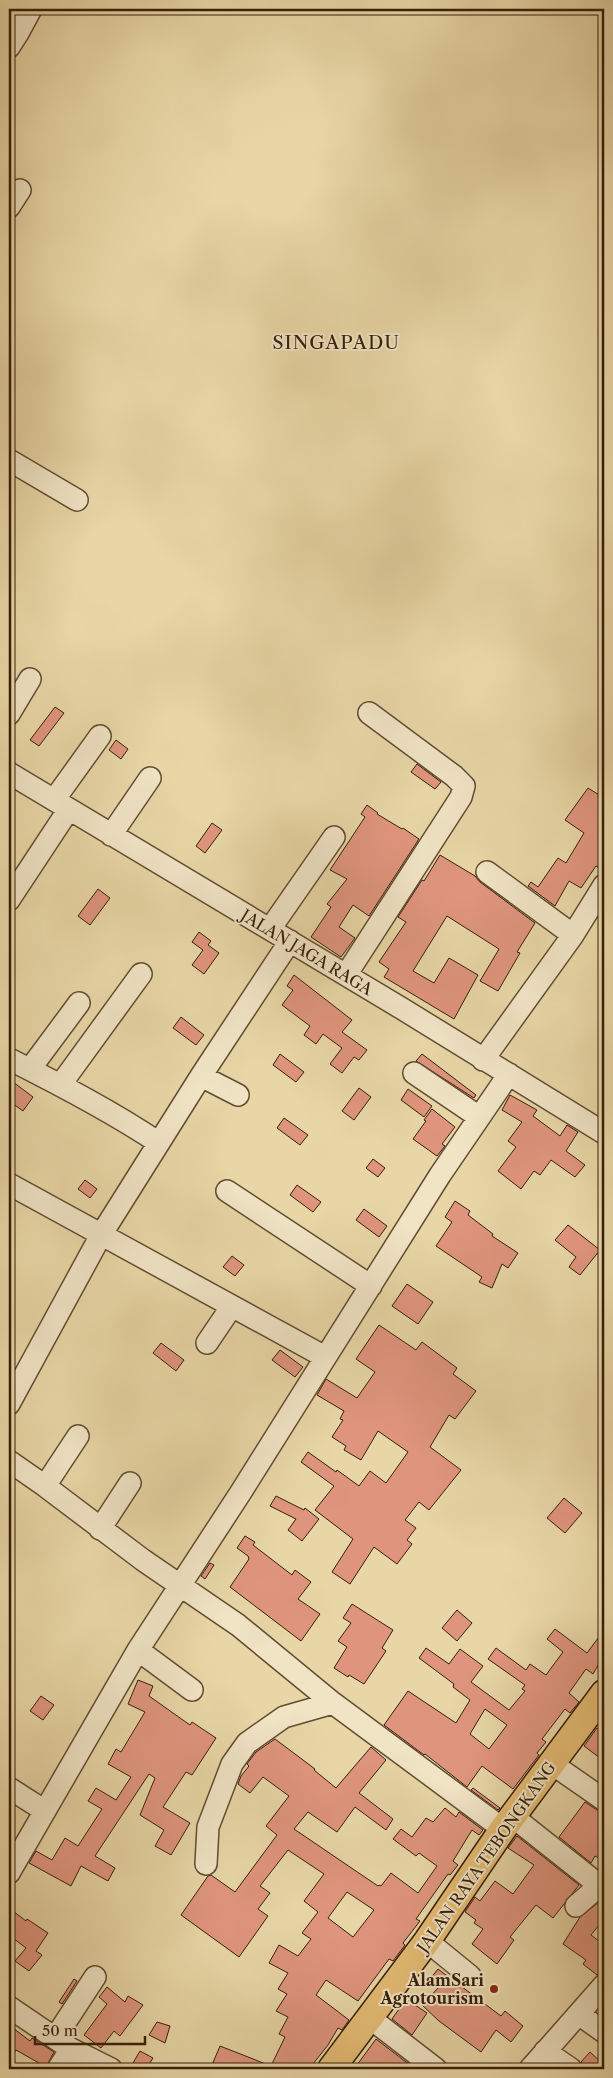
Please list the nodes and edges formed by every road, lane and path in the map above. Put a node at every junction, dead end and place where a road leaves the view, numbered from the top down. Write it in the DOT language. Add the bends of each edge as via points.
graph roads {
  1 [pos="31,9"];
  2 [pos="9,47"];
  3 [pos="9,460"];
  4 [pos="77,500"];
  5 [pos="30,679"];
  6 [pos="369,712"];
  7 [pos="9,714"];
  8 [pos="100,736"];
  9 [pos="9,773"];
  10 [pos="150,778"];
  11 [pos="61,805"];
  12 [pos="111,835"];
  13 [pos="334,836"];
  14 [pos="487,872"];
  15 [pos="604,885"];
  16 [pos="9,900"];
  17 [pos="270,929"];
  18 [pos="573,935"];
  19 [pos="290,941"];
  20 [pos="141,974"];
  21 [pos="346,975"];
  22 [pos="79,1003"];
  23 [pos="9,1059"];
  24 [pos="483,1060"];
  25 [pos="30,1069"];
  26 [pos="414,1074"];
  27 [pos="509,1074"];
  28 [pos="201,1076"];
  29 [pos="60,1084"];
  30 [pos="238,1095"];
  31 [pos="479,1117"];
  32 [pos="604,1133"];
  33 [pos="159,1143"];
  34 [pos="9,1184"];
  35 [pos="227,1191"];
  36 [pos="101,1235"];
  37 [pos="371,1286"];
  38 [pos="232,1306"];
  39 [pos="208,1343"];
  40 [pos="325,1357"];
  41 [pos="9,1404"];
  42 [pos="78,1436"];
  43 [pos="9,1461"];
  44 [pos="130,1482"];
  45 [pos="45,1486"];
  46 [pos="100,1529"];
  47 [pos="180,1585"];
  48 [pos="138,1650"];
  49 [pos="192,1690"];
  50 [pos="604,1693"];
  51 [pos="334,1703"];
  52 [pos="551,1763"];
  53 [pos="9,1788"];
  54 [pos="604,1800"];
  55 [pos="45,1811"];
  56 [pos="507,1822"];
  57 [pos="206,1864"];
  58 [pos="9,1873"];
  59 [pos="602,1887"];
  60 [pos="576,1906"];
  61 [pos="427,1941"];
  62 [pos="470,1976"];
  63 [pos="95,1977"];
  64 [pos="602,1991"];
  65 [pos="9,2007"];
  66 [pos="580,2015"];
  67 [pos="370,2018"];
  68 [pos="604,2032"];
  69 [pos="63,2044"];
  70 [pos="546,2052"];
  71 [pos="58,2069"];
  72 [pos="111,2069"];
  73 [pos="331,2069"];
  74 [pos="436,2069"];
  75 [pos="530,2069"];
  76 [pos="571,2069"];
  1 -- 2 [label="street"];
  3 -- 4 [label="street"];
  5 -- 7 [label="street"];
  6 -- 21 [label="street" via="464,786 461,797"];
  8 -- 11 [label="street"];
  9 -- 11 [label="street, JALAN JAGA RAGA"];
  10 -- 12 [label="street"];
  11 -- 12 [label="street, JALAN JAGA RAGA"];
  11 -- 16 [label="street"];
  12 -- 17 [label="street, JALAN JAGA RAGA"];
  13 -- 17 [label="street"];
  14 -- 18 [label="street"];
  15 -- 18 [label="street"];
  17 -- 19 [label="street, JALAN JAGA RAGA"];
  18 -- 24 [label="street"];
  19 -- 21 [label="street, JALAN JAGA RAGA"];
  19 -- 28 [label="street"];
  20 -- 29 [label="street"];
  21 -- 24 [label="street, JALAN JAGA RAGA"];
  22 -- 25 [label="street"];
  23 -- 25 [label="street"];
  24 -- 27 [label="street, JALAN JAGA RAGA"];
  25 -- 29 [label="street"];
  26 -- 31 [label="street"];
  27 -- 31 [label="street"];
  27 -- 32 [label="street, JALAN JAGA RAGA"];
  28 -- 30 [label="street"];
  28 -- 33 [label="street"];
  29 -- 33 [label="street" via="117,1115"];
  31 -- 37 [label="street"];
  33 -- 36 [label="street"];
  34 -- 36 [label="street"];
  35 -- 37 [label="street"];
  36 -- 38 [label="street"];
  36 -- 41 [label="street"];
  37 -- 40 [label="street"];
  38 -- 39 [label="street"];
  38 -- 40 [label="street"];
  40 -- 47 [label="street"];
  42 -- 45 [label="street"];
  43 -- 45 [label="street"];
  44 -- 46 [label="street"];
  45 -- 46 [label="street"];
  46 -- 47 [label="street"];
  47 -- 48 [label="street"];
  47 -- 51 [label="street" via="238,1625"];
  48 -- 49 [label="street"];
  48 -- 55 [label="street"];
  50 -- 52 [label="main road, JALAN RAYA TEBONGKANG"];
  51 -- 56 [label="street"];
  51 -- 57 [label="street" via="284,1717 247,1743 232,1764 208,1827"];
  52 -- 54 [label="street"];
  52 -- 56 [label="main road, JALAN RAYA TEBONGKANG"];
  53 -- 55 [label="street"];
  55 -- 58 [label="street"];
  56 -- 59 [label="street"];
  56 -- 61 [label="main road, JALAN RAYA TEBONGKANG"];
  59 -- 60 [label="street"];
  61 -- 62 [label="street"];
  61 -- 67 [label="main road, JALAN RAYA TEBONGKANG"];
  63 -- 69 [label="street"];
  64 -- 66 [label="street"];
  65 -- 69 [label="street"];
  66 -- 68 [label="street"];
  66 -- 70 [label="street"];
  67 -- 73 [label="main road, JALAN RAYA TEBONGKANG"];
  67 -- 74 [label="street"];
  69 -- 71 [label="street"];
  69 -- 72 [label="street"];
  70 -- 75 [label="street"];
  70 -- 76 [label="street"];
}
